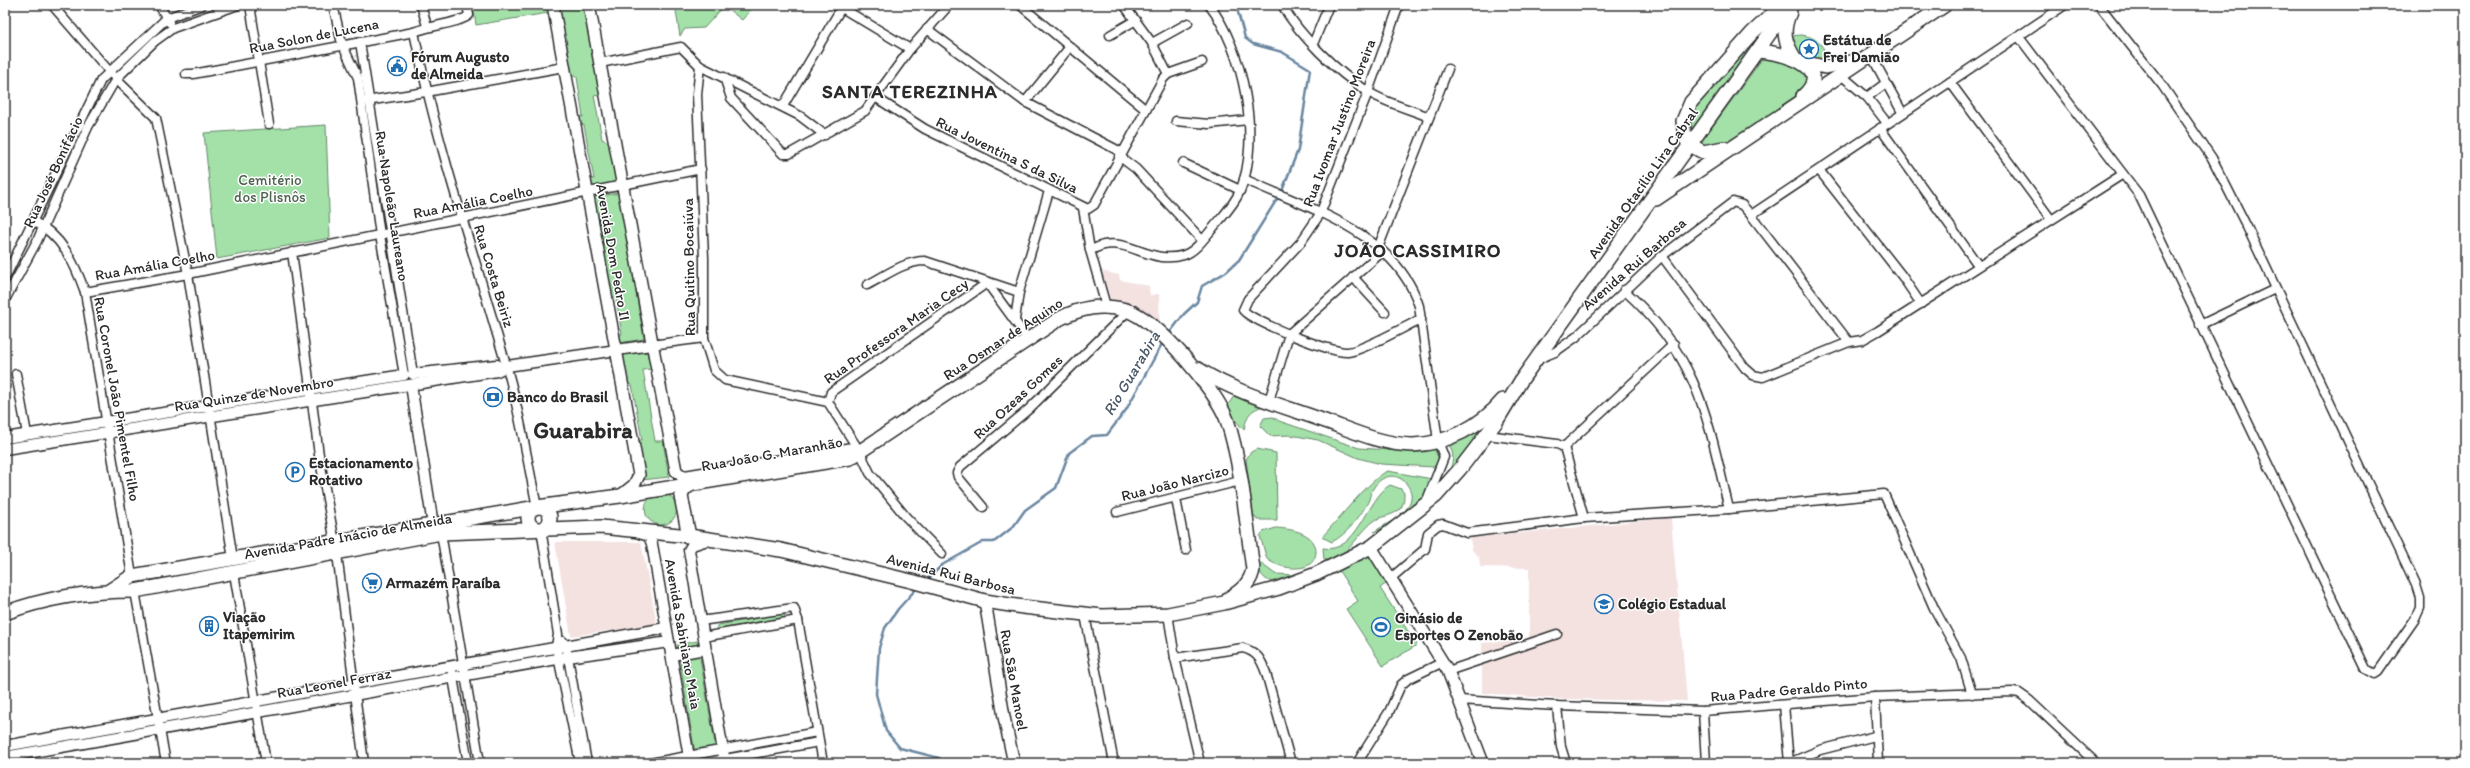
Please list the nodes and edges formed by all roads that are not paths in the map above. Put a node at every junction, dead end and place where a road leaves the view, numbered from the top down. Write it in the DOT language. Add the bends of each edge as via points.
graph roads {
  1 [pos="52,5"];
  2 [pos="160,5"];
  3 [pos="202,5"];
  4 [pos="238,5"];
  5 [pos="250,5"];
  6 [pos="332,5"];
  7 [pos="421,5"];
  8 [pos="467,5"];
  9 [pos="554,5"];
  10 [pos="589,5"];
  11 [pos="949,5"];
  12 [pos="1020,5"];
  13 [pos="1124,5"];
  14 [pos="1209,5"];
  15 [pos="1282,5"];
  16 [pos="1329,5"];
  17 [pos="1399,5"];
  18 [pos="1782,5"];
  19 [pos="1790,5"];
  20 [pos="1794,5"];
  21 [pos="1945,5"];
  22 [pos="2065,5"];
  23 [pos="2099,5"];
  24 [pos="840,6"];
  25 [pos="229,7"];
  26 [pos="167,18"];
  27 [pos="1136,20"];
  28 [pos="1188,23"];
  29 [pos="427,26"];
  30 [pos="173,28"];
  31 [pos="927,29"];
  32 [pos="414,32"];
  33 [pos="1110,35"];
  34 [pos="2019,37"];
  35 [pos="360,42"];
  36 [pos="1152,43"];
  37 [pos="342,44"];
  38 [pos="1313,44"];
  39 [pos="1069,48"];
  40 [pos="910,49"];
  41 [pos="1758,51"];
  42 [pos="1868,57"];
  43 [pos="1796,59"];
  44 [pos="259,60"];
  45 [pos="600,62"];
  46 [pos="1202,62"];
  47 [pos="700,66"];
  48 [pos="564,67"];
  49 [pos="1448,69"];
  50 [pos="110,71"];
  51 [pos="186,74"];
  52 [pos="1168,74"];
  53 [pos="1841,75"];
  54 [pos="724,77"];
  55 [pos="116,79"];
  56 [pos="1950,82"];
  57 [pos="1886,83"];
  58 [pos="426,92"];
  59 [pos="1368,92"];
  60 [pos="875,97"];
  61 [pos="1867,97"];
  62 [pos="370,100"];
  63 [pos="361,102"];
  64 [pos="1025,102"];
  65 [pos="1798,102"];
  66 [pos="782,106"];
  67 [pos="1146,110"];
  68 [pos="1902,112"];
  69 [pos="1429,117"];
  70 [pos="1248,120"];
  71 [pos="1176,121"];
  72 [pos="1887,123"];
  73 [pos="269,124"];
  74 [pos="1880,128"];
  75 [pos="825,135"];
  76 [pos="1689,144"];
  77 [pos="1734,145"];
  78 [pos="1120,154"];
  79 [pos="1183,163"];
  80 [pos="701,169"];
  81 [pos="1819,170"];
  82 [pos="58,171"];
  83 [pos="2122,174"];
  84 [pos="66,175"];
  85 [pos="1244,179"];
  86 [pos="622,186"];
  87 [pos="1240,190"];
  88 [pos="1049,191"];
  89 [pos="586,194"];
  90 [pos="1649,203"];
  91 [pos="1085,209"];
  92 [pos="1320,214"];
  93 [pos="1751,215"];
  94 [pos="461,217"];
  95 [pos="2050,218"];
  96 [pos="33,221"];
  97 [pos="43,226"];
  98 [pos="389,233"];
  99 [pos="380,235"];
  100 [pos="1202,240"];
  101 [pos="1090,250"];
  102 [pos="1380,250"];
  103 [pos="292,252"];
  104 [pos="1662,256"];
  105 [pos="1978,265"];
  106 [pos="188,274"];
  107 [pos="1353,277"];
  108 [pos="5,278"];
  109 [pos="987,283"];
  110 [pos="867,285"];
  111 [pos="2275,289"];
  112 [pos="1624,290"];
  113 [pos="85,292"];
  114 [pos="1019,292"];
  115 [pos="5,300"];
  116 [pos="1921,304"];
  117 [pos="1106,306"];
  118 [pos="1128,311"];
  119 [pos="1386,312"];
  120 [pos="1421,319"];
  121 [pos="1015,320"];
  122 [pos="2200,325"];
  123 [pos="1289,334"];
  124 [pos="704,338"];
  125 [pos="1028,339"];
  126 [pos="1849,342"];
  127 [pos="1674,344"];
  128 [pos="651,345"];
  129 [pos="615,349"];
  130 [pos="1181,354"];
  131 [pos="1537,360"];
  132 [pos="507,366"];
  133 [pos="16,374"];
  134 [pos="408,374"];
  135 [pos="1522,379"];
  136 [pos="411,385"];
  137 [pos="1234,388"];
  138 [pos="311,390"];
  139 [pos="313,401"];
  140 [pos="1269,401"];
  141 [pos="828,402"];
  142 [pos="1218,403"];
  143 [pos="207,406"];
  144 [pos="209,417"];
  145 [pos="108,426"];
  146 [pos="27,434"];
  147 [pos="1487,435"];
  148 [pos="5,438"];
  149 [pos="1438,441"];
  150 [pos="1564,448"];
  151 [pos="5,449"];
  152 [pos="860,452"];
  153 [pos="674,468"];
  154 [pos="1240,481"];
  155 [pos="692,484"];
  156 [pos="641,493"];
  157 [pos="620,496"];
  158 [pos="1176,499"];
  159 [pos="1425,504"];
  160 [pos="537,507"];
  161 [pos="983,507"];
  162 [pos="1729,509"];
  163 [pos="1117,512"];
  164 [pos="1584,518"];
  165 [pos="541,528"];
  166 [pos="437,529"];
  167 [pos="623,529"];
  168 [pos="689,536"];
  169 [pos="710,540"];
  170 [pos="1371,547"];
  171 [pos="335,548"];
  172 [pos="1186,550"];
  173 [pos="942,554"];
  174 [pos="233,559"];
  175 [pos="234,573"];
  176 [pos="132,576"];
  177 [pos="1391,578"];
  178 [pos="109,591"];
  179 [pos="135,591"];
  180 [pos="985,601"];
  181 [pos="1216,604"];
  182 [pos="5,613"];
  183 [pos="1168,614"];
  184 [pos="1085,615"];
  185 [pos="798,620"];
  186 [pos="700,621"];
  187 [pos="666,628"];
  188 [pos="558,634"];
  189 [pos="1557,634"];
  190 [pos="703,637"];
  191 [pos="669,642"];
  192 [pos="566,646"];
  193 [pos="556,648"];
  194 [pos="705,649"];
  195 [pos="672,655"];
  196 [pos="568,657"];
  197 [pos="1175,658"];
  198 [pos="558,660"];
  199 [pos="463,664"];
  200 [pos="451,666"];
  201 [pos="1445,667"];
  202 [pos="465,675"];
  203 [pos="454,677"];
  204 [pos="353,684"];
  205 [pos="1972,694"];
  206 [pos="354,696"];
  207 [pos="1875,697"];
  208 [pos="1459,700"];
  209 [pos="1784,704"];
  210 [pos="257,706"];
  211 [pos="1557,706"];
  212 [pos="1703,711"];
  213 [pos="160,723"];
  214 [pos="817,732"];
  215 [pos="1875,736"];
  216 [pos="819,742"];
  217 [pos="5,746"];
  218 [pos="5,757"];
  219 [pos="724,757"];
  220 [pos="689,760"];
  221 [pos="166,763"];
  222 [pos="266,763"];
  223 [pos="364,763"];
  224 [pos="468,763"];
  225 [pos="480,763"];
  226 [pos="580,763"];
  227 [pos="587,763"];
  228 [pos="650,763"];
  229 [pos="703,763"];
  230 [pos="823,763"];
  231 [pos="1014,763"];
  232 [pos="1114,763"];
  233 [pos="1200,763"];
  234 [pos="1290,763"];
  235 [pos="1356,763"];
  236 [pos="1482,763"];
  237 [pos="1566,763"];
  238 [pos="1706,763"];
  239 [pos="1789,763"];
  240 [pos="1878,763"];
  241 [pos="2096,763"];
  1 -- 50 [label="street"];
  2 -- 26 [label="street"];
  3 -- 26 [label="street"];
  4 -- 25 [label="street, Rua José Bonifácio"];
  5 -- 44 [label="street"];
  6 -- 37 [label="street, Rua Napoleão Laureano"];
  7 -- 29 [label="street"];
  8 -- 29 [label="street, Rua Solon de Lucena" via="469,15 460,20"];
  9 -- 48 [label="main road, Avenida Dom Pedro II"];
  10 -- 45 [label="main road, Avenida Dom Pedro II"];
  11 -- 31 [label="street"];
  12 -- 39 [label="street"];
  13 -- 27 [label="street"];
  14 -- 70 [label="street" via="1220,21 1239,71"];
  15 -- 38 [label="street" via="1298,29"];
  16 -- 38 [label="street"];
  17 -- 59 [label="street, Rua Ivomar Justino Moreira"];
  18 -- 76 [label="main road" via="1752,34 1691,102 1683,121 1685,138"];
  19 -- 41 [label="main road, Avenida Otacílio Lira Cabral"];
  20 -- 43 [label="main road" via="1784,33 1786,45"];
  21 -- 42 [label="main road"];
  22 -- 34 [label="street"];
  23 -- 111 [label="street" via="2162,85 2212,158"];
  24 -- 40 [label="street"];
  24 -- 66 [label="street"];
  25 -- 30 [label="street, Rua José Bonifácio"];
  26 -- 30 [label="street"];
  26 -- 50 [label="street, Rua José Bonifácio"];
  27 -- 33 [label="street"];
  27 -- 36 [label="street"];
  28 -- 36 [label="street"];
  29 -- 32 [label="street, Rua Solon de Lucena"];
  30 -- 55 [label="street, Rua José Bonifácio" via="155,41"];
  31 -- 40 [label="street"];
  31 -- 64 [label="street"];
  32 -- 35 [label="street, Rua Solon de Lucena"];
  32 -- 58 [label="street, Rua Costa Beiriz"];
  34 -- 56 [label="street"];
  34 -- 83 [label="street"];
  35 -- 37 [label="street, Rua Solon de Lucena"];
  35 -- 62 [label="street, Rua Napoleão Laureano"];
  36 -- 52 [label="street"];
  37 -- 44 [label="street, Rua Solon de Lucena"];
  37 -- 63 [label="street, Rua Napoleão Laureano" via="358,78"];
  38 -- 59 [label="street"];
  39 -- 64 [label="street"];
  39 -- 67 [label="street"];
  40 -- 60 [label="street"];
  41 -- 43 [label="main road"];
  41 -- 76 [label="main road, Avenida Otacílio Lira Cabral"];
  42 -- 43 [label="main road" via="1825,67"];
  42 -- 53 [label="main road"];
  42 -- 57 [label="street"];
  43 -- 65 [label="main road" via="1808,69 1813,80 1809,92"];
  44 -- 51 [label="street, Rua Solon de Lucena"];
  44 -- 73 [label="street"];
  45 -- 47 [label="street" via="681,47"];
  45 -- 86 [label="main road, Avenida Dom Pedro II"];
  46 -- 52 [label="street"];
  47 -- 54 [label="street"];
  47 -- 80 [label="street, Rua Quitino Bocaiúva" via="697,94"];
  48 -- 58 [label="street"];
  48 -- 89 [label="main road, Avenida Dom Pedro II"];
  49 -- 69 [label="street"];
  50 -- 55 [label="street"];
  50 -- 82 [label="street, Rua José Bonifácio" via="91,98"];
  52 -- 67 [label="street"];
  53 -- 61 [label="street"];
  53 -- 65 [label="main road"];
  54 -- 66 [label="street"];
  54 -- 75 [label="street" via="731,98 783,154 789,154"];
  55 -- 84 [label="street, Rua José Bonifácio" via="88,127"];
  55 -- 106 [label="street" via="156,118"];
  56 -- 68 [label="street"];
  56 -- 95 [label="street"];
  57 -- 61 [label="street"];
  57 -- 68 [label="street"];
  58 -- 62 [label="street"];
  58 -- 94 [label="street, Rua Costa Beiriz"];
  59 -- 69 [label="street"];
  59 -- 92 [label="street, Rua Ivomar Justino Moreira"];
  60 -- 75 [label="street" via="870,106 855,118"];
  60 -- 88 [label="street, Rua Joventina S da Silva" via="925,129"];
  61 -- 72 [label="street"];
  62 -- 63 [label="street"];
  62 -- 98 [label="street, Rua Napoleão Laureano"];
  63 -- 99 [label="street, Rua Napoleão Laureano"];
  64 -- 78 [label="street"];
  65 -- 77 [label="main road"];
  66 -- 75 [label="street" via="810,122"];
  67 -- 78 [label="street"];
  68 -- 72 [label="street"];
  69 -- 102 [label="street"];
  70 -- 71 [label="street" via="1209,124"];
  70 -- 85 [label="street"];
  72 -- 74 [label="street"];
  74 -- 81 [label="street"];
  74 -- 105 [label="street"];
  76 -- 77 [label="main road" via="1703,152"];
  76 -- 90 [label="main road, Avenida Otacílio Lira Cabral"];
  77 -- 90 [label="main road"];
  78 -- 91 [label="street" via="1094,205"];
  78 -- 100 [label="street"];
  79 -- 87 [label="street"];
  80 -- 86 [label="street, Rua Amália Coelho"];
  80 -- 124 [label="street, Rua Quitino Bocaiúva"];
  81 -- 93 [label="street"];
  81 -- 116 [label="street"];
  82 -- 84 [label="street"];
  82 -- 96 [label="street, Rua José Bonifácio"];
  83 -- 95 [label="street"];
  83 -- 122 [label="street" via="2143,202"];
  84 -- 97 [label="street, Rua José Bonifácio"];
  85 -- 87 [label="street"];
  85 -- 92 [label="street"];
  86 -- 89 [label="street, Rua Amália Coelho"];
  86 -- 128 [label="main road, Avenida Dom Pedro II"];
  87 -- 100 [label="street" via="1225,214"];
  88 -- 91 [label="street, Rua Joventina S da Silva"];
  88 -- 114 [label="street"];
  89 -- 94 [label="street, Rua Amália Coelho"];
  89 -- 129 [label="main road, Avenida Dom Pedro II"];
  90 -- 131 [label="main road, Avenida Otacílio Lira Cabral"];
  91 -- 101 [label="street"];
  92 -- 102 [label="street" via="1364,235"];
  92 -- 123 [label="street, Rua Ivomar Justino Moreira" via="1301,242 1248,299 1243,310 1246,314"];
  93 -- 104 [label="street, Avenida Rui Barbosa" via="1742,205 1733,202"];
  93 -- 126 [label="street"];
  94 -- 98 [label="street, Rua Amália Coelho"];
  94 -- 132 [label="street, Rua Costa Beiriz"];
  95 -- 105 [label="street"];
  96 -- 97 [label="street, Rua Coronel João Pimentel Filho"];
  96 -- 108 [label="street, Rua José Bonifácio"];
  97 -- 113 [label="street, Rua Coronel João Pimentel Filho" via="57,239 70,257"];
  97 -- 115 [label="street, Rua José Bonifácio"];
  98 -- 99 [label="street, Rua Amália Coelho"];
  98 -- 134 [label="street, Rua Napoleão Laureano"];
  99 -- 103 [label="street, Rua Amália Coelho"];
  99 -- 134 [label="street, Rua Napoleão Laureano"];
  100 -- 101 [label="street" via="1186,254 1174,257 1145,254 1115,245 1104,245"];
  101 -- 117 [label="street"];
  102 -- 107 [label="street"];
  102 -- 120 [label="street" via="1398,268 1415,292"];
  103 -- 106 [label="street, Rua Amália Coelho"];
  103 -- 138 [label="street"];
  104 -- 112 [label="street, Avenida Rui Barbosa"];
  104 -- 126 [label="street" via="1745,368 1753,375 1763,376"];
  105 -- 116 [label="street"];
  106 -- 113 [label="street, Rua Amália Coelho"];
  106 -- 143 [label="street"];
  107 -- 119 [label="street"];
  107 -- 123 [label="street"];
  109 -- 110 [label="street" via="949,268 916,261"];
  109 -- 114 [label="street"];
  109 -- 121 [label="street, Rua Professora Maria Cecy"];
  109 -- 141 [label="street, Rua Professora Maria Cecy" via="831,392"];
  111 -- 122 [label="street"];
  111 -- 122 [label="street" via="2420,598 2420,608 2415,619 2378,672 2372,674 2366,669"];
  112 -- 127 [label="street"];
  112 -- 131 [label="street, Avenida Rui Barbosa" via="1576,337 1555,352"];
  113 -- 145 [label="street, Rua Coronel João Pimentel Filho"];
  114 -- 121 [label="street"];
  116 -- 126 [label="street" via="1862,340"];
  117 -- 118 [label="main road, Rua Osmar de Aquino"];
  117 -- 125 [label="main road, Rua Osmar de Aquino" via="1070,313"];
  118 -- 130 [label="main road, Rua Osmar de Aquino" via="1159,333"];
  118 -- 161 [label="street, Rua Ozeas Gomes" via="1029,408 960,467 958,477"];
  120 -- 123 [label="street" via="1349,352 1337,352"];
  120 -- 149 [label="street"];
  121 -- 125 [label="street, Rua Professora Maria Cecy"];
  123 -- 140 [label="street"];
  124 -- 128 [label="street, Rua Quinze de Novembro"];
  124 -- 141 [label="street, Rua Quitino Bocaiúva" via="714,370 725,380"];
  125 -- 152 [label="main road, Rua Osmar de Aquino"];
  127 -- 150 [label="street"];
  127 -- 162 [label="street" via="1690,372 1703,405"];
  128 -- 129 [label="street, Rua Quinze de Novembro"];
  128 -- 153 [label="main road, Avenida Dom Pedro II"];
  129 -- 132 [label="street, Rua Quinze de Novembro"];
  129 -- 157 [label="main road, Avenida Dom Pedro II" via="638,475 634,486"];
  130 -- 137 [label="main road, Rua Osmar de Aquino" via="1211,376"];
  130 -- 142 [label="main road, Rua Osmar de Aquino" via="1208,385"];
  131 -- 135 [label="main road, Avenida Otacílio Lira Cabral"];
  132 -- 134 [label="street, Rua Quinze de Novembro" via="487,365"];
  132 -- 136 [label="street, Rua Quinze de Novembro"];
  132 -- 160 [label="street, Rua Costa Beiriz"];
  133 -- 146 [label="street"];
  134 -- 136 [label="street" via="405,383"];
  134 -- 138 [label="street, Rua Quinze de Novembro"];
  135 -- 147 [label="main road, Avenida Otacílio Lira Cabral"];
  135 -- 149 [label="main road, Avenida Otacílio Lira Cabral" via="1484,419 1462,432"];
  136 -- 139 [label="street, Rua Quinze de Novembro"];
  136 -- 166 [label="street"];
  137 -- 140 [label="main road, Rua Osmar de Aquino"];
  137 -- 142 [label="main road"];
  138 -- 139 [label="street"];
  138 -- 143 [label="street, Rua Quinze de Novembro"];
  139 -- 144 [label="street, Rua Quinze de Novembro"];
  139 -- 171 [label="street" via="319,455"];
  140 -- 149 [label="main road, Rua Osmar de Aquino" via="1396,444 1414,445"];
  141 -- 152 [label="street"];
  142 -- 154 [label="main road, Rua Osmar de Aquino" via="1227,420"];
  143 -- 144 [label="street"];
  143 -- 145 [label="street, Rua Quinze de Novembro"];
  144 -- 145 [label="street, Rua Quinze de Novembro"];
  144 -- 174 [label="street"];
  145 -- 146 [label="street, Rua Quinze de Novembro"];
  145 -- 151 [label="street, Rua Quinze de Novembro"];
  145 -- 176 [label="street, Rua Coronel João Pimentel Filho"];
  146 -- 148 [label="street, Rua Quinze de Novembro"];
  147 -- 150 [label="street" via="1557,444"];
  147 -- 159 [label="main road, Avenida Rui Barbosa" via="1460,469"];
  149 -- 159 [label="street" via="1444,457"];
  150 -- 164 [label="street"];
  152 -- 153 [label="main road, Rua João G. Maranhão" via="850,449 688,476 680,475"];
  152 -- 155 [label="main road, Rua João G. Maranhão" via="850,458"];
  152 -- 173 [label="street" via="870,473 906,517"];
  154 -- 158 [label="street, Rua João Narcizo"];
  154 -- 181 [label="main road, Rua Osmar de Aquino" via="1252,575 1242,590"];
  155 -- 156 [label="main road, Rua João G. Maranhão"];
  155 -- 168 [label="main road" via="684,489 682,496"];
  156 -- 157 [label="main road, Avenida Padre Inácio de Almeida"];
  157 -- 160 [label="main road, Avenida Padre Inácio de Almeida"];
  158 -- 163 [label="street, Rua João Narcizo"];
  158 -- 172 [label="street"];
  159 -- 170 [label="main road, Avenida Rui Barbosa"];
  160 -- 165 [label="main road" via="545,508 549,514 549,522"];
  160 -- 166 [label="main road, Avenida Padre Inácio de Almeida"];
  162 -- 164 [label="street"];
  162 -- 205 [label="street" via="1881,493 1886,495 1934,608 1961,658"];
  164 -- 177 [label="street" via="1467,533 1438,525 1428,533 1425,549"];
  165 -- 166 [label="main road, Avenida Padre Inácio de Almeida"];
  165 -- 167 [label="main road, Avenida Padre Inácio de Almeida" via="601,526"];
  165 -- 188 [label="street"];
  166 -- 171 [label="main road, Avenida Padre Inácio de Almeida"];
  166 -- 199 [label="street"];
  167 -- 168 [label="main road, Avenida Padre Inácio de Almeida"];
  167 -- 187 [label="street, Avenida Sabiniano Maia" via="649,536"];
  168 -- 169 [label="main road, Avenida Rui Barbosa"];
  169 -- 180 [label="main road, Avenida Rui Barbosa" via="820,558"];
  169 -- 186 [label="street, Avenida Sabiniano Maia" via="692,545 689,550"];
  170 -- 177 [label="main road"];
  170 -- 181 [label="main road, Avenida Rui Barbosa" via="1300,581"];
  171 -- 174 [label="main road, Avenida Padre Inácio de Almeida"];
  171 -- 175 [label="main road, Avenida Padre Inácio de Almeida"];
  171 -- 204 [label="street"];
  174 -- 175 [label="main road" via="226,566 229,572"];
  174 -- 176 [label="main road, Avenida Padre Inácio de Almeida"];
  175 -- 179 [label="main road, Avenida Padre Inácio de Almeida"];
  175 -- 210 [label="street"];
  176 -- 178 [label="main road, Avenida Padre Inácio de Almeida"];
  176 -- 179 [label="main road" via="142,582"];
  177 -- 201 [label="main road"];
  178 -- 179 [label="main road, Avenida Padre Inácio de Almeida"];
  178 -- 182 [label="main road, Avenida Padre Inácio de Almeida" via="33,604"];
  179 -- 213 [label="street"];
  180 -- 184 [label="main road, Avenida Rui Barbosa"];
  180 -- 231 [label="main road, Rua São Manoel"];
  181 -- 183 [label="main road, Avenida Rui Barbosa"];
  183 -- 184 [label="main road, Avenida Rui Barbosa" via="1130,617"];
  183 -- 197 [label="street"];
  184 -- 232 [label="street"];
  185 -- 186 [label="street" via="792,608"];
  185 -- 190 [label="street"];
  185 -- 214 [label="street"];
  186 -- 190 [label="street, Avenida Sabiniano Maia"];
  187 -- 191 [label="street, Avenida Sabiniano Maia"];
  187 -- 192 [label="street, Rua Leonel Ferraz"];
  188 -- 192 [label="street"];
  188 -- 193 [label="street"];
  189 -- 201 [label="street"];
  190 -- 194 [label="street, Avenida Sabiniano Maia"];
  191 -- 195 [label="street, Avenida Sabiniano Maia"];
  191 -- 196 [label="street, Rua Leonel Ferraz"];
  192 -- 193 [label="street, Rua Leonel Ferraz"];
  192 -- 196 [label="street"];
  193 -- 198 [label="street"];
  193 -- 199 [label="street, Rua Leonel Ferraz"];
  194 -- 195 [label="street"];
  194 -- 219 [label="street, Avenida Sabiniano Maia"];
  195 -- 220 [label="street, Avenida Sabiniano Maia"];
  196 -- 198 [label="street, Rua Leonel Ferraz"];
  196 -- 227 [label="street"];
  197 -- 233 [label="street"];
  197 -- 234 [label="street" via="1243,648 1254,651 1266,673"];
  198 -- 202 [label="street, Rua Leonel Ferraz"];
  198 -- 226 [label="street"];
  199 -- 200 [label="street, Rua Leonel Ferraz"];
  199 -- 202 [label="street"];
  200 -- 203 [label="street"];
  200 -- 204 [label="street, Rua Leonel Ferraz"];
  201 -- 208 [label="main road"];
  201 -- 235 [label="street" via="1408,678 1401,685 1389,712"];
  202 -- 203 [label="street, Rua Leonel Ferraz"];
  202 -- 225 [label="street"];
  203 -- 206 [label="street, Rua Leonel Ferraz"];
  203 -- 224 [label="street"];
  204 -- 206 [label="street"];
  204 -- 210 [label="street, Rua Leonel Ferraz"];
  205 -- 207 [label="street, Rua Padre Geraldo Pinto"];
  205 -- 241 [label="street, Rua Padre Geraldo Pinto" via="2019,693"];
  206 -- 210 [label="street, Rua Leonel Ferraz"];
  206 -- 223 [label="street"];
  207 -- 209 [label="street, Rua Padre Geraldo Pinto"];
  207 -- 215 [label="street"];
  208 -- 211 [label="street, Rua Padre Geraldo Pinto"];
  208 -- 236 [label="main road"];
  209 -- 212 [label="street, Rua Padre Geraldo Pinto"];
  209 -- 239 [label="street"];
  210 -- 213 [label="street, Rua Leonel Ferraz"];
  210 -- 222 [label="street"];
  211 -- 212 [label="street, Rua Padre Geraldo Pinto"];
  211 -- 237 [label="street" via="1561,746"];
  212 -- 238 [label="street"];
  213 -- 217 [label="street, Rua Leonel Ferraz"];
  213 -- 218 [label="street, Rua Leonel Ferraz"];
  213 -- 221 [label="street"];
  214 -- 216 [label="street"];
  214 -- 219 [label="street"];
  215 -- 239 [label="street" via="1820,750"];
  215 -- 240 [label="street"];
  216 -- 219 [label="street"];
  216 -- 230 [label="street"];
  219 -- 220 [label="street"];
  219 -- 229 [label="street"];
  220 -- 228 [label="street"];
}
